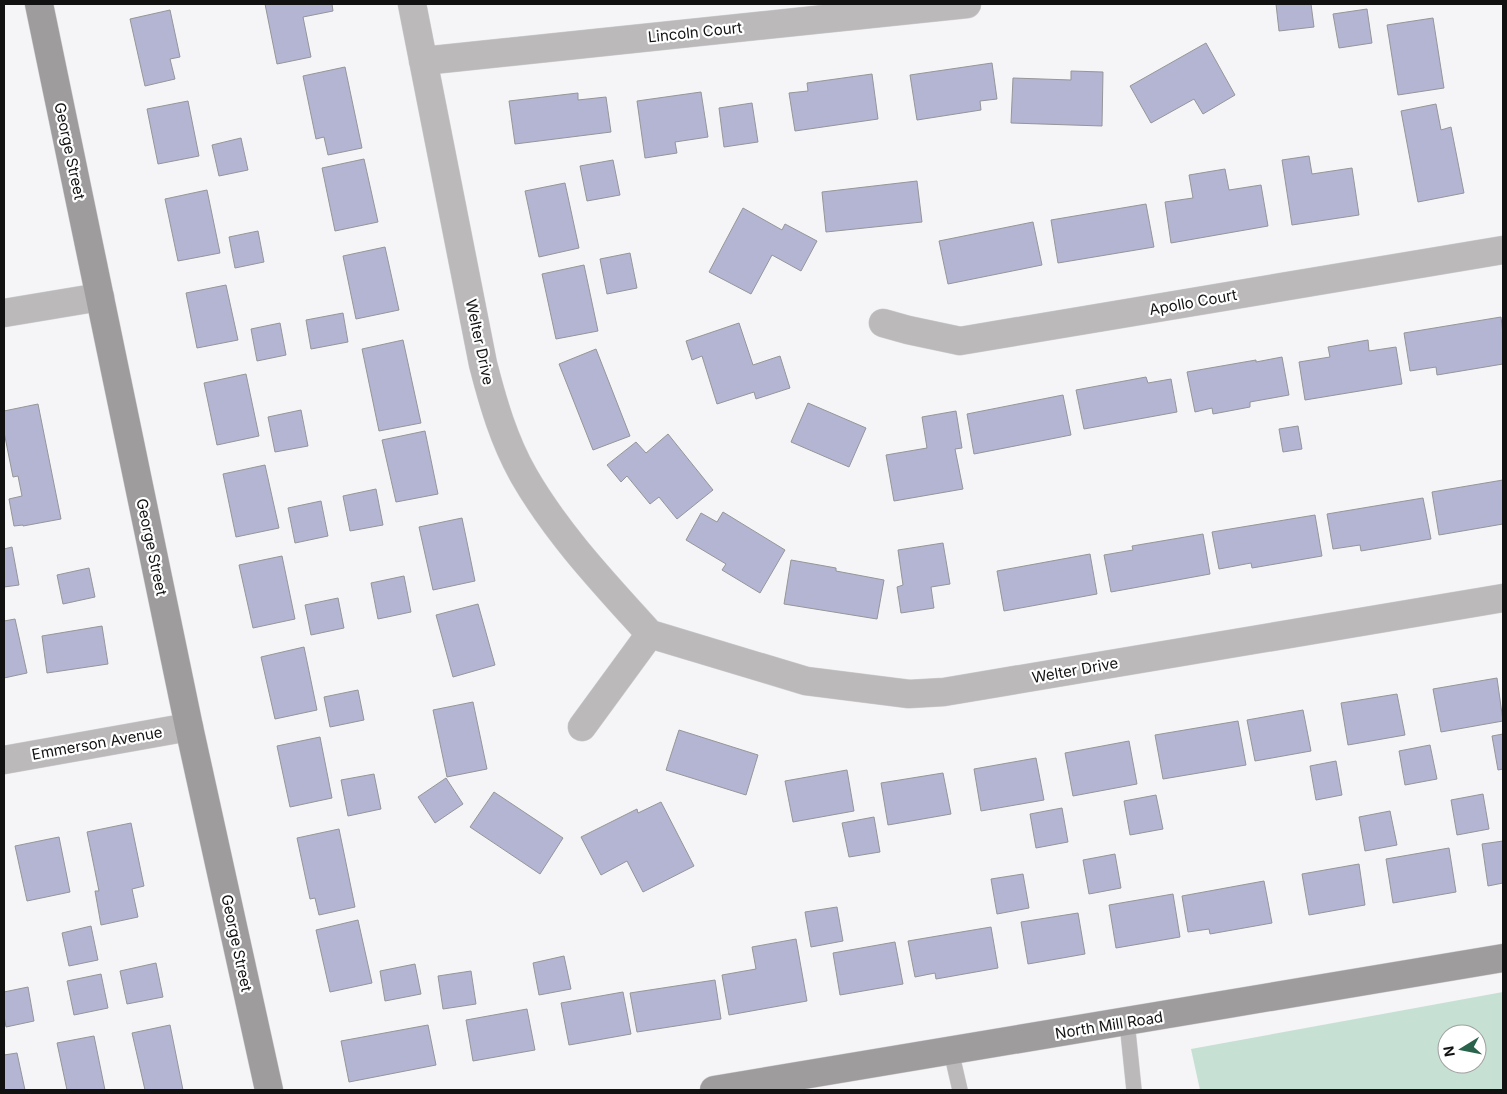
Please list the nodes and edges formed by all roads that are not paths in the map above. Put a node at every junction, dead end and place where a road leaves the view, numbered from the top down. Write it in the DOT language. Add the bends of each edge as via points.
graph roads {
  1 [pos="39,4"];
  2 [pos="412,4"];
  3 [pos="967,4"];
  4 [pos="423,61"];
  5 [pos="1503,250"];
  6 [pos="100,297"];
  7 [pos="4,313"];
  8 [pos="883,323"];
  9 [pos="1503,598"];
  10 [pos="650,634"];
  11 [pos="189,727"];
  12 [pos="582,727"];
  13 [pos="4,760"];
  14 [pos="1503,958"];
  15 [pos="1128,1022"];
  16 [pos="951,1051"];
  17 [pos="269,1090"];
  18 [pos="714,1090"];
  19 [pos="960,1090"];
  20 [pos="1134,1090"];
  1 -- 6 [label="street, George Street"];
  2 -- 4 [label="street, Welter Drive"];
  3 -- 4 [label="street, Lincoln Court"];
  4 -- 10 [label="street, Welter Drive" via="483,364 506,437 524,475 548,513 577,552"];
  5 -- 8 [label="street, Apollo Court" via="960,341"];
  6 -- 7 [label="street"];
  6 -- 11 [label="street, George Street"];
  9 -- 10 [label="street, Welter Drive" via="944,692 909,694 806,681"];
  10 -- 12 [label="street"];
  11 -- 13 [label="street, Emmerson Avenue"];
  11 -- 17 [label="street, George Street"];
  14 -- 15 [label="street, North Mill Road"];
  15 -- 16 [label="street, North Mill Road"];
  15 -- 20 [label="lane"];
  16 -- 18 [label="street, North Mill Road"];
  16 -- 19 [label="lane"];
}
